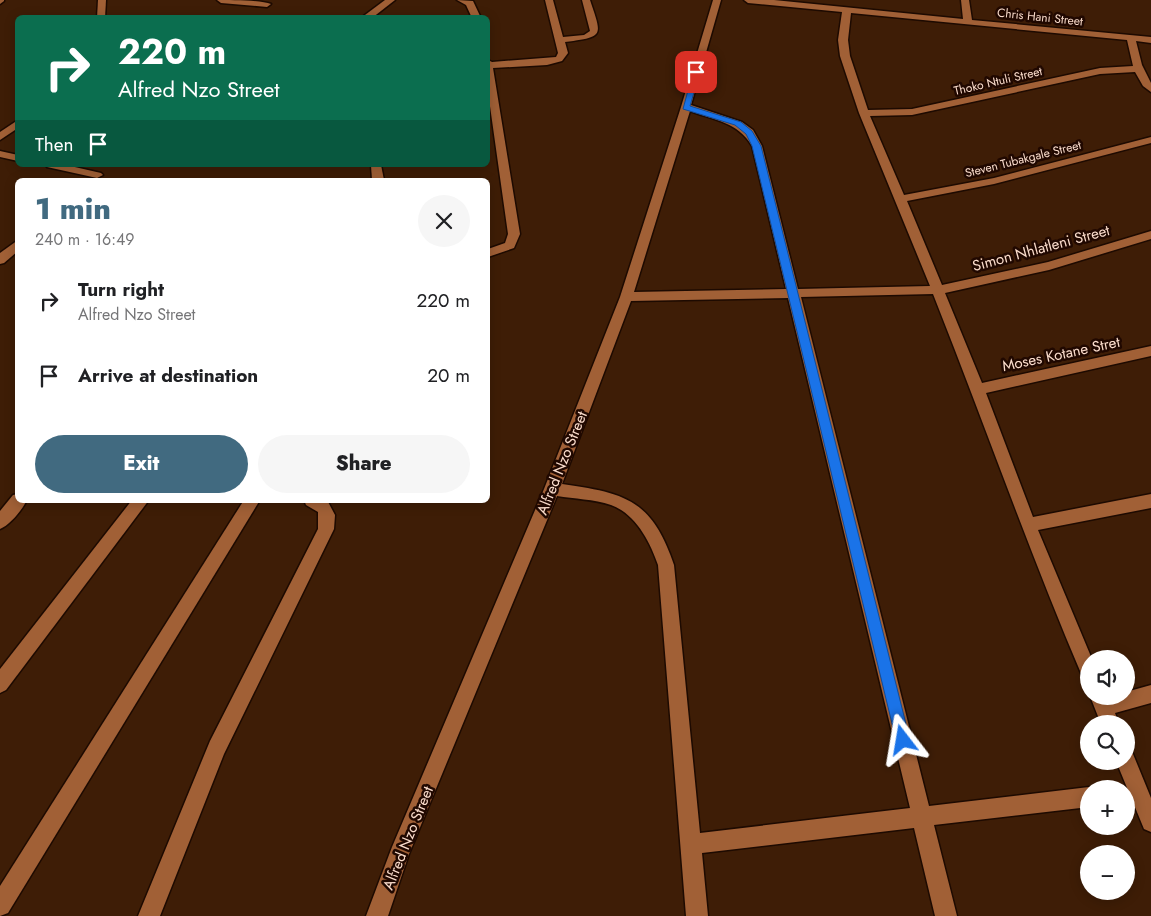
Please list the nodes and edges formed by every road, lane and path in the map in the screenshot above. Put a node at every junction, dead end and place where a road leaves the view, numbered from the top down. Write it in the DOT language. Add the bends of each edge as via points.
graph roads {
  1 [pos="102,0"];
  2 [pos="221,0"];
  3 [pos="391,0"];
  4 [pos="461,0"];
  5 [pos="549,0"];
  6 [pos="586,0"];
  7 [pos="717,0"];
  8 [pos="748,0"];
  9 [pos="964,0"];
  10 [pos="267,5"];
  11 [pos="848,10"];
  12 [pos="101,15"];
  13 [pos="370,15"];
  14 [pos="476,15"];
  15 [pos="968,22"];
  16 [pos="1131,38"];
  17 [pos="560,40"];
  18 [pos="1151,40"];
  19 [pos="490,64"];
  20 [pos="1138,69"];
  21 [pos="490,77"];
  22 [pos="1151,89"];
  23 [pos="686,107"];
  24 [pos="864,113"];
  25 [pos="15,125"];
  26 [pos="0,137"];
  27 [pos="1151,140"];
  28 [pos="0,154"];
  29 [pos="15,157"];
  30 [pos="58,167"];
  31 [pos="105,167"];
  32 [pos="94,177"];
  33 [pos="900,198"];
  34 [pos="1151,235"];
  35 [pos="15,247"];
  36 [pos="490,252"];
  37 [pos="0,260"];
  38 [pos="938,290"];
  39 [pos="793,294"];
  40 [pos="626,297"];
  41 [pos="1151,351"];
  42 [pos="978,389"];
  43 [pos="552,489"];
  44 [pos="1151,501"];
  45 [pos="16,503"];
  46 [pos="139,503"];
  47 [pos="249,503"];
  48 [pos="318,503"];
  49 [pos="0,522"];
  50 [pos="1028,525"];
  51 [pos="1080,650"];
  52 [pos="0,684"];
  53 [pos="1151,694"];
  54 [pos="1104,709"];
  55 [pos="1135,797"];
  56 [pos="1080,798"];
  57 [pos="922,817"];
  58 [pos="1151,822"];
  59 [pos="691,844"];
  60 [pos="0,905"];
  61 [pos="149,916"];
  62 [pos="377,916"];
  63 [pos="697,916"];
  64 [pos="946,916"];
  1 -- 12 [label="street"];
  2 -- 10 [label="street"];
  3 -- 13 [label="street"];
  4 -- 14 [label="street" via="470,3"];
  5 -- 17 [label="street"];
  6 -- 17 [label="street" via="594,32 586,37"];
  7 -- 23 [label="street, Alfred Nzo Street"];
  8 -- 11 [label="street, Chris Hani Street"];
  9 -- 15 [label="street"];
  11 -- 15 [label="street, Chris Hani Street"];
  11 -- 24 [label="street" via="843,40 845,56"];
  15 -- 16 [label="street, Chris Hani Street"];
  16 -- 18 [label="street, Chris Hani Street"];
  16 -- 20 [label="street"];
  17 -- 19 [label="street" via="563,53 559,59"];
  20 -- 22 [label="street"];
  20 -- 24 [label="street, Thoko Ntuli Street" via="1100,71 912,112"];
  21 -- 36 [label="street" via="514,234 510,245"];
  23 -- 39 [label="street" via="738,124 749,132 756,146"];
  23 -- 40 [label="street, Alfred Nzo Street"];
  24 -- 33 [label="street"];
  25 -- 26 [label="street"];
  27 -- 33 [label="street, Steven Tubakgale Street" via="978,184"];
  28 -- 29 [label="street"];
  30 -- 32 [label="street"];
  31 -- 32 [label="street"];
  33 -- 38 [label="street"];
  34 -- 38 [label="street, Simon Nhlatleni Street" via="1049,266"];
  35 -- 37 [label="street"];
  38 -- 39 [label="street, Simon Nhlatleni Street"];
  38 -- 42 [label="street"];
  39 -- 40 [label="street, Simon Nhlatleni Street"];
  39 -- 57 [label="street"];
  40 -- 43 [label="street, Alfred Nzo Street"];
  41 -- 42 [label="street, Moses Kotane Stret"];
  42 -- 50 [label="street"];
  43 -- 59 [label="street" via="617,501 649,527 661,548 666,565"];
  43 -- 62 [label="street, Alfred Nzo Street"];
  44 -- 50 [label="street"];
  45 -- 49 [label="street"];
  46 -- 52 [label="street"];
  47 -- 60 [label="street"];
  48 -- 61 [label="street" via="327,511 326,529 217,748"];
  50 -- 51 [label="street"];
  53 -- 54 [label="street"];
  55 -- 58 [label="street"];
  56 -- 57 [label="street"];
  57 -- 59 [label="street"];
  57 -- 64 [label="street"];
  59 -- 63 [label="street"];
}
